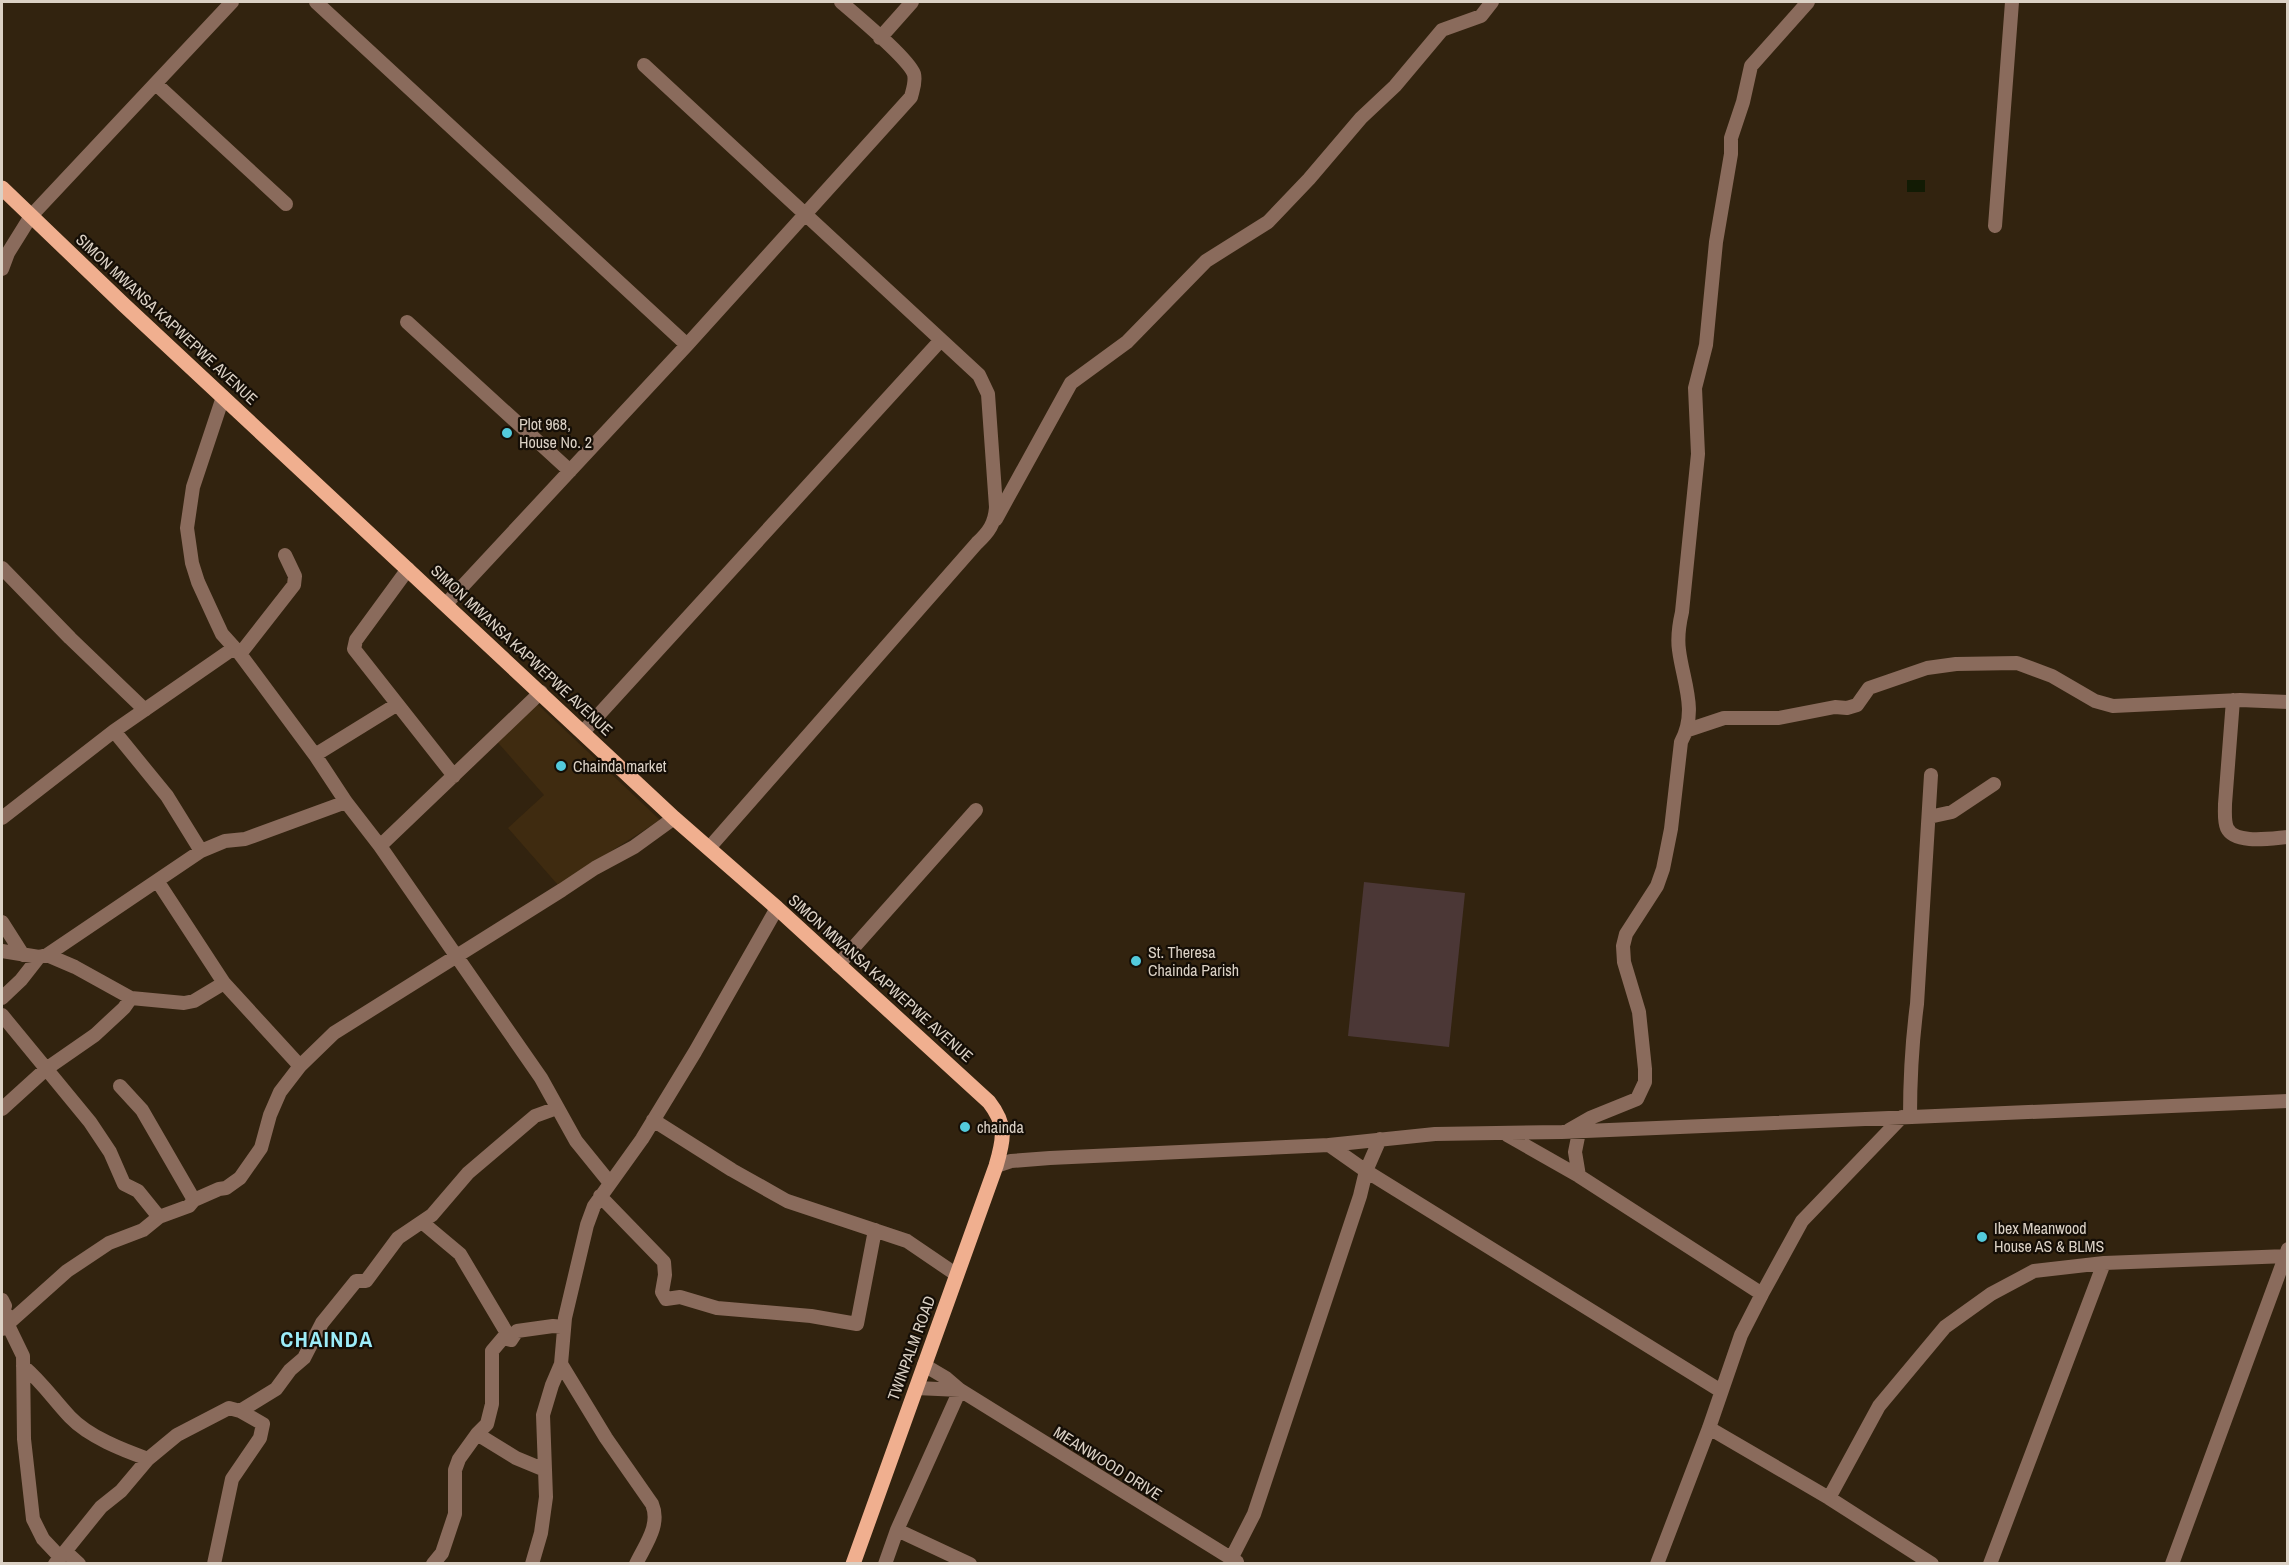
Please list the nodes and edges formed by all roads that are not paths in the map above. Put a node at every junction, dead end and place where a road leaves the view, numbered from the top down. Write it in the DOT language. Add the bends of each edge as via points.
graph roads {
  1 [pos="232,2"];
  2 [pos="316,2"];
  3 [pos="841,2"];
  4 [pos="912,2"];
  5 [pos="1492,2"];
  6 [pos="1808,2"];
  7 [pos="2012,2"];
  8 [pos="880,38"];
  9 [pos="644,65"];
  10 [pos="156,84"];
  11 [pos="2,188"];
  12 [pos="286,204"];
  13 [pos="31,216"];
  14 [pos="805,216"];
  15 [pos="1995,226"];
  16 [pos="2,269"];
  17 [pos="407,322"];
  18 [pos="940,341"];
  19 [pos="687,345"];
  20 [pos="224,398"];
  21 [pos="570,471"];
  22 [pos="988,533"];
  23 [pos="285,555"];
  24 [pos="2,568"];
  25 [pos="408,569"];
  26 [pos="446,604"];
  27 [pos="237,651"];
  28 [pos="541,692"];
  29 [pos="2233,700"];
  30 [pos="2288,702"];
  31 [pos="396,705"];
  32 [pos="145,710"];
  33 [pos="1688,730"];
  34 [pos="114,731"];
  35 [pos="583,732"];
  36 [pos="315,755"];
  37 [pos="1931,775"];
  38 [pos="454,776"];
  39 [pos="1994,784"];
  40 [pos="346,801"];
  41 [pos="976,810"];
  42 [pos="2,818"];
  43 [pos="674,818"];
  44 [pos="1929,818"];
  45 [pos="2288,837"];
  46 [pos="380,846"];
  47 [pos="709,848"];
  48 [pos="201,851"];
  49 [pos="158,882"];
  50 [pos="777,908"];
  51 [pos="2,922"];
  52 [pos="2,951"];
  53 [pos="457,955"];
  54 [pos="24,956"];
  55 [pos="43,956"];
  56 [pos="838,965"];
  57 [pos="224,983"];
  58 [pos="2,998"];
  59 [pos="131,998"];
  60 [pos="2,1015"];
  61 [pos="300,1066"];
  62 [pos="46,1069"];
  63 [pos="120,1086"];
  64 [pos="2288,1101"];
  65 [pos="557,1108"];
  66 [pos="2,1109"];
  67 [pos="1906,1117"];
  68 [pos="653,1120"];
  69 [pos="1562,1132"];
  70 [pos="1579,1132"];
  71 [pos="1506,1134"];
  72 [pos="1380,1139"];
  73 [pos="1002,1144"];
  74 [pos="1329,1145"];
  75 [pos="996,1166"];
  76 [pos="1366,1171"];
  77 [pos="1580,1176"];
  78 [pos="610,1183"];
  79 [pos="600,1196"];
  80 [pos="194,1200"];
  81 [pos="159,1217"];
  82 [pos="423,1223"];
  83 [pos="875,1230"];
  84 [pos="2287,1254"];
  85 [pos="2104,1263"];
  86 [pos="957,1275"];
  87 [pos="1762,1294"];
  88 [pos="2,1300"];
  89 [pos="4,1326"];
  90 [pos="564,1327"];
  91 [pos="511,1340"];
  92 [pos="561,1364"];
  93 [pos="924,1365"];
  94 [pos="23,1366"];
  95 [pos="916,1388"];
  96 [pos="960,1390"];
  97 [pos="1721,1391"];
  98 [pos="240,1411"];
  99 [pos="1709,1428"];
  100 [pos="477,1434"];
  101 [pos="148,1459"];
  102 [pos="545,1470"];
  103 [pos="1829,1498"];
  104 [pos="897,1530"];
  105 [pos="60,1557"];
  106 [pos="441,1561"];
  107 [pos="1235,1561"];
  108 [pos="79,1563"];
  109 [pos="214,1563"];
  110 [pos="532,1563"];
  111 [pos="636,1563"];
  112 [pos="854,1563"];
  113 [pos="885,1563"];
  114 [pos="970,1563"];
  115 [pos="1657,1563"];
  116 [pos="1932,1563"];
  117 [pos="1990,1563"];
  118 [pos="2172,1563"];
  1 -- 10 [label="street"];
  2 -- 19 [label="street"];
  3 -- 8 [label="street"];
  4 -- 8 [label="street"];
  5 -- 22 [label="street" via="1481,16 1442,30 1268,222 1206,261 1127,342 1071,383"];
  6 -- 33 [label="street" via="1751,66 1731,138 1706,345 1695,388 1698,454 1678,630 1689,704"];
  7 -- 15 [label="street"];
  8 -- 14 [label="street" via="915,75 911,97"];
  9 -- 14 [label="street"];
  10 -- 12 [label="street"];
  10 -- 13 [label="street"];
  11 -- 13 [label="main road, SIMON MWANSA KAPWEPWE AVENUE"];
  13 -- 16 [label="street"];
  13 -- 20 [label="main road, SIMON MWANSA KAPWEPWE AVENUE"];
  14 -- 18 [label="street"];
  14 -- 19 [label="street"];
  17 -- 21 [label="street"];
  18 -- 22 [label="street" via="979,375 988,394 996,507"];
  18 -- 35 [label="street"];
  19 -- 21 [label="street"];
  20 -- 25 [label="main road, SIMON MWANSA KAPWEPWE AVENUE"];
  20 -- 27 [label="street" via="193,487 188,548 198,582 222,634"];
  21 -- 26 [label="street"];
  22 -- 47 [label="street"];
  23 -- 27 [label="street" via="295,576 294,585"];
  24 -- 32 [label="street"];
  25 -- 26 [label="main road, SIMON MWANSA KAPWEPWE AVENUE"];
  25 -- 31 [label="street" via="354,644 356,653"];
  26 -- 28 [label="main road, SIMON MWANSA KAPWEPWE AVENUE"];
  27 -- 32 [label="street"];
  27 -- 36 [label="street"];
  28 -- 35 [label="main road, SIMON MWANSA KAPWEPWE AVENUE"];
  28 -- 38 [label="street"];
  29 -- 30 [label="street"];
  29 -- 33 [label="street" via="2113,705 2094,701 2052,676 2017,663 1956,664 1927,668 1869,688 1857,705 1847,708 1779,718 1724,718"];
  29 -- 45 [label="street" via="2224,815 2228,830 2245,839"];
  31 -- 36 [label="street"];
  31 -- 38 [label="street"];
  32 -- 34 [label="street"];
  33 -- 69 [label="street" via="1681,742 1663,869 1623,946 1639,1012 1645,1082 1637,1099"];
  34 -- 42 [label="street"];
  34 -- 48 [label="street" via="166,796"];
  35 -- 43 [label="main road, SIMON MWANSA KAPWEPWE AVENUE"];
  36 -- 40 [label="street"];
  37 -- 44 [label="street"];
  38 -- 46 [label="street"];
  39 -- 44 [label="street" via="1958,809"];
  40 -- 46 [label="street"];
  40 -- 48 [label="street"];
  41 -- 56 [label="street"];
  43 -- 47 [label="main road, SIMON MWANSA KAPWEPWE AVENUE"];
  43 -- 53 [label="street" via="634,847"];
  44 -- 67 [label="street"];
  46 -- 53 [label="street"];
  47 -- 50 [label="main road, SIMON MWANSA KAPWEPWE AVENUE"];
  48 -- 49 [label="street"];
  49 -- 55 [label="street"];
  49 -- 57 [label="street"];
  50 -- 56 [label="main road, SIMON MWANSA KAPWEPWE AVENUE"];
  50 -- 68 [label="street"];
  51 -- 54 [label="street"];
  52 -- 54 [label="street"];
  53 -- 61 [label="street" via="334,1033"];
  53 -- 65 [label="street" via="541,1078"];
  54 -- 55 [label="street"];
  55 -- 58 [label="street"];
  55 -- 59 [label="street" via="75,967"];
  56 -- 73 [label="main road, SIMON MWANSA KAPWEPWE AVENUE" via="989,1102 1003,1126"];
  57 -- 59 [label="street" via="184,1003"];
  57 -- 61 [label="street"];
  59 -- 62 [label="street" via="95,1035"];
  60 -- 62 [label="street"];
  61 -- 80 [label="street" via="274,1101 261,1149 252,1163 226,1188"];
  62 -- 66 [label="street"];
  62 -- 81 [label="street" via="90,1122 110,1152 124,1184 138,1191"];
  63 -- 80 [label="street" via="142,1110"];
  64 -- 67 [label="street"];
  65 -- 78 [label="street" via="576,1141"];
  65 -- 82 [label="street" via="535,1116 468,1173"];
  67 -- 70 [label="street"];
  67 -- 87 [label="street" via="1802,1221"];
  68 -- 78 [label="street"];
  68 -- 83 [label="street" via="787,1201"];
  69 -- 70 [label="street"];
  69 -- 71 [label="street"];
  70 -- 77 [label="street" via="1575,1152"];
  71 -- 72 [label="street"];
  71 -- 77 [label="street"];
  72 -- 74 [label="street"];
  72 -- 76 [label="street"];
  73 -- 75 [label="main road, TWINPALM ROAD"];
  74 -- 75 [label="street" via="1050,1158"];
  74 -- 76 [label="street"];
  75 -- 86 [label="main road, TWINPALM ROAD"];
  76 -- 97 [label="street"];
  76 -- 107 [label="street" via="1254,1514"];
  77 -- 87 [label="street"];
  78 -- 79 [label="street"];
  79 -- 83 [label="street" via="664,1262 662,1292 666,1299 680,1297 717,1308 857,1324"];
  79 -- 90 [label="street" via="587,1225"];
  80 -- 81 [label="street" via="189,1206"];
  81 -- 89 [label="street" via="143,1230 109,1243 80,1261"];
  82 -- 91 [label="street" via="460,1254"];
  82 -- 98 [label="street" via="398,1238 366,1281 356,1281 322,1323 304,1358 276,1389"];
  83 -- 86 [label="street" via="908,1241"];
  84 -- 85 [label="street"];
  84 -- 118 [label="street"];
  85 -- 103 [label="street" via="2034,1271 1991,1294 1946,1327 1879,1406"];
  85 -- 117 [label="street"];
  86 -- 93 [label="main road, TWINPALM ROAD"];
  87 -- 97 [label="street" via="1741,1335"];
  88 -- 89 [label="street" via="9,1318"];
  89 -- 94 [label="street" via="20,1346"];
  90 -- 91 [label="street" via="517,1331"];
  90 -- 92 [label="street"];
  91 -- 100 [label="street" via="503,1338 492,1351 492,1404 487,1424"];
  92 -- 102 [label="street" via="543,1415"];
  92 -- 111 [label="street" via="656,1514"];
  93 -- 95 [label="main road, TWINPALM ROAD"];
  93 -- 96 [label="street, MEANWOOD DRIVE"];
  94 -- 101 [label="street" via="42,1382 72,1419 116,1447"];
  94 -- 105 [label="street" via="24,1439 33,1519"];
  95 -- 96 [label="street"];
  95 -- 112 [label="main road, TWINPALM ROAD"];
  96 -- 104 [label="street"];
  96 -- 107 [label="street, MEANWOOD DRIVE"];
  97 -- 99 [label="street"];
  98 -- 101 [label="street" via="229,1408 177,1435"];
  98 -- 109 [label="street" via="263,1425 260,1437 232,1479"];
  99 -- 103 [label="street"];
  99 -- 115 [label="street"];
  100 -- 102 [label="street"];
  100 -- 106 [label="street" via="455,1470 455,1514"];
  101 -- 105 [label="street"];
  102 -- 110 [label="street" via="542,1533"];
  103 -- 116 [label="street"];
  104 -- 113 [label="street"];
  104 -- 114 [label="street"];
  105 -- 108 [label="street"];
}
